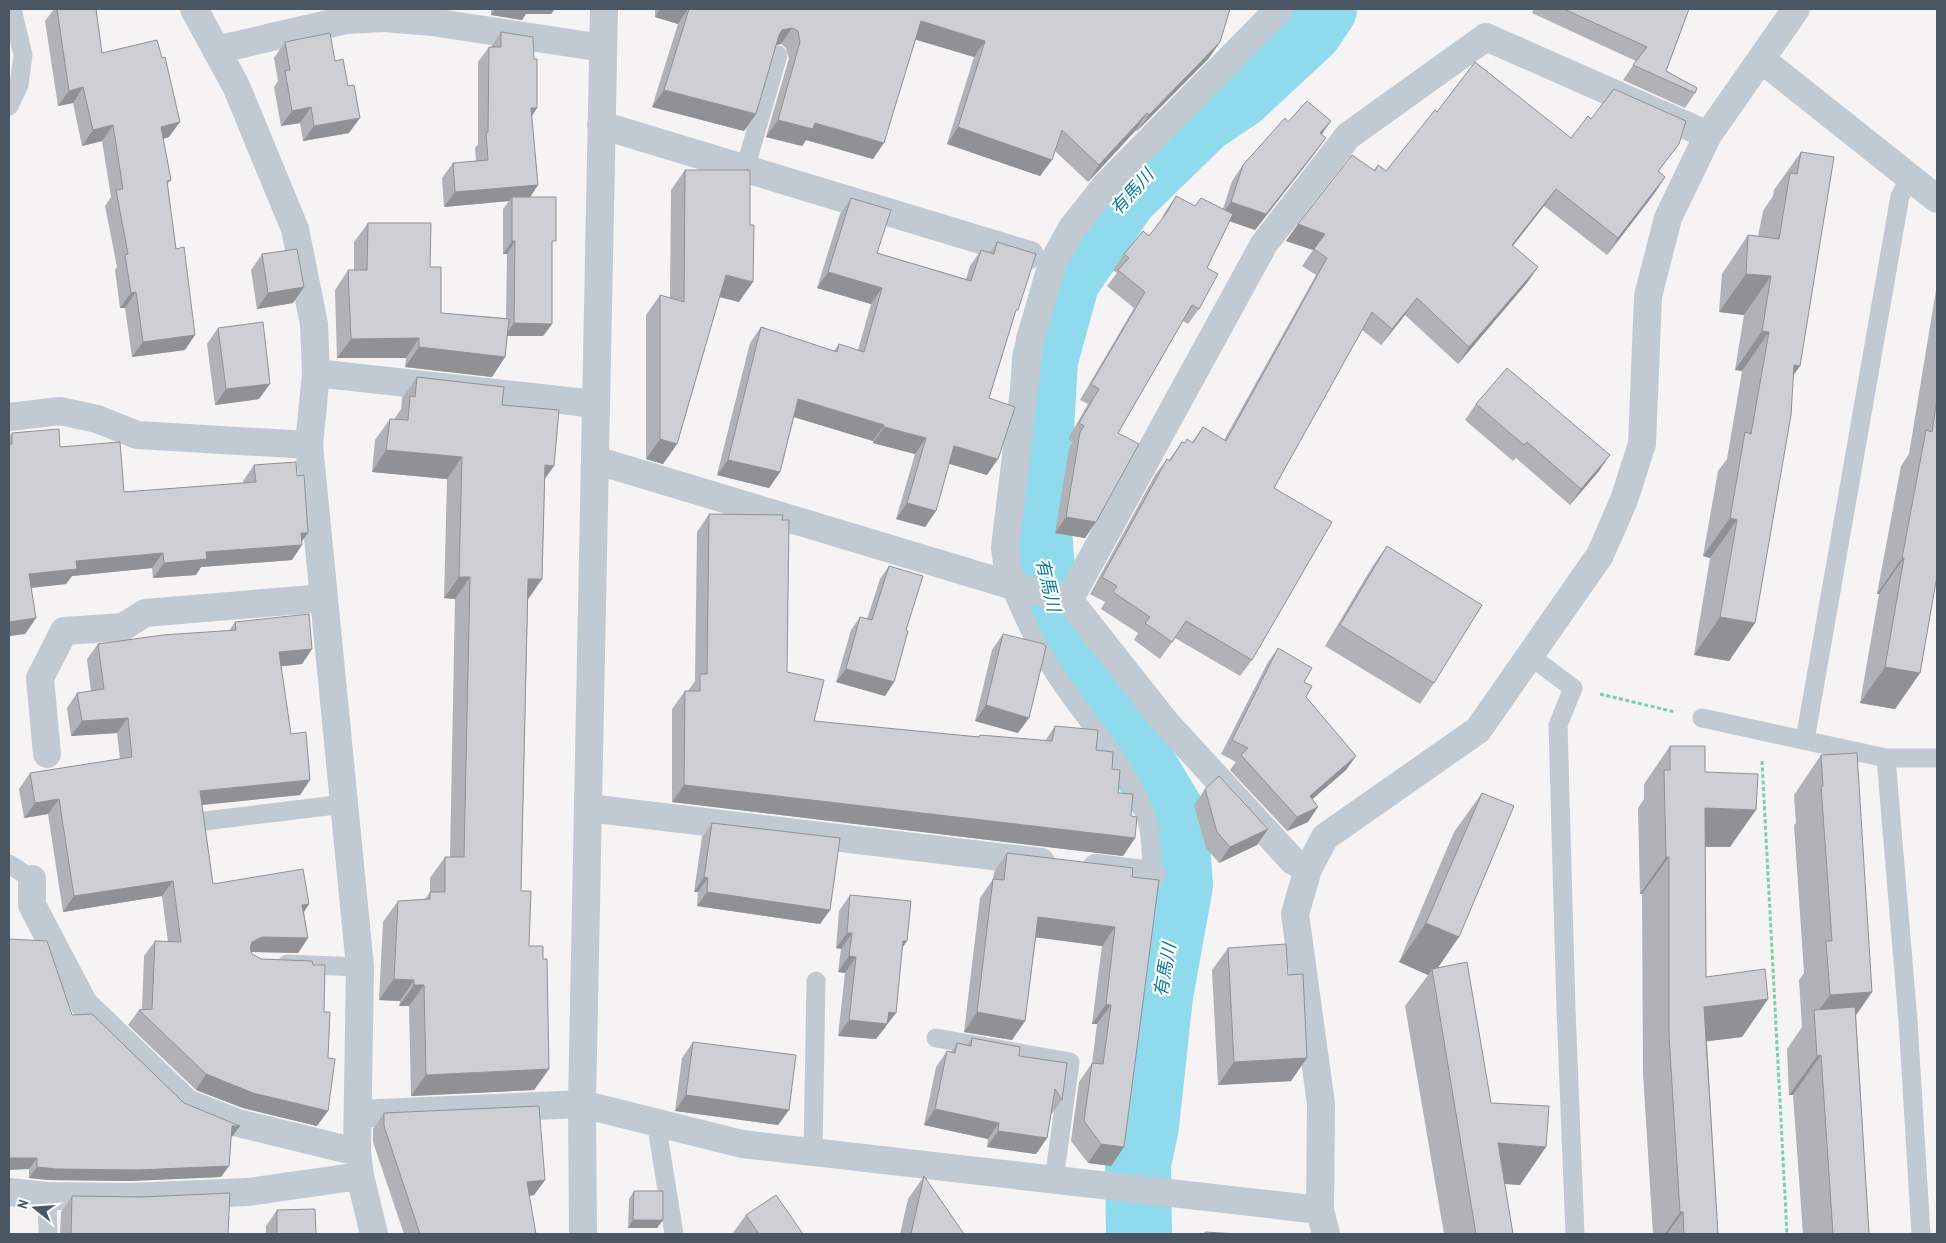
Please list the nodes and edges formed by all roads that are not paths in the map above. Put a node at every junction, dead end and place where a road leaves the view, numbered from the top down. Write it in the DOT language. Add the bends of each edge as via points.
graph roads {
  1 [pos="12,9"];
  2 [pos="194,9"];
  3 [pos="604,9"];
  4 [pos="1279,9"];
  5 [pos="1796,9"];
  6 [pos="603,48"];
  7 [pos="216,50"];
  8 [pos="778,55"];
  9 [pos="1761,59"];
  10 [pos="9,106"];
  11 [pos="601,126"];
  12 [pos="1708,135"];
  13 [pos="745,169"];
  14 [pos="1911,177"];
  15 [pos="1937,199"];
  16 [pos="1053,262"];
  17 [pos="316,374"];
  18 [pos="596,404"];
  19 [pos="9,417"];
  20 [pos="309,445"];
  21 [pos="595,460"];
  22 [pos="1019,587"];
  23 [pos="324,598"];
  24 [pos="1065,599"];
  25 [pos="1530,656"];
  26 [pos="1702,718"];
  27 [pos="1805,740"];
  28 [pos="47,754"];
  29 [pos="1886,758"];
  30 [pos="1937,758"];
  31 [pos="344,804"];
  32 [pos="588,808"];
  33 [pos="205,821"];
  34 [pos="9,864"];
  35 [pos="1308,869"];
  36 [pos="1152,875"];
  37 [pos="32,880"];
  38 [pos="270,963"];
  39 [pos="360,967"];
  40 [pos="816,981"];
  41 [pos="936,1038"];
  42 [pos="582,1104"];
  43 [pos="358,1114"];
  44 [pos="656,1121"];
  45 [pos="813,1152"];
  46 [pos="358,1164"];
  47 [pos="1054,1180"];
  48 [pos="9,1192"];
  49 [pos="47,1196"];
  50 [pos="1323,1222"];
  51 [pos="48,1234"];
  52 [pos="374,1234"];
  53 [pos="583,1234"];
  54 [pos="674,1234"];
  55 [pos="1575,1234"];
  56 [pos="1921,1234"];
  1 -- 10 [label="lane" via="23,55 20,85"];
  2 -- 7 [label="street"];
  3 -- 6 [label="street"];
  4 -- 16 [label="street" via="1106,185 1072,228"];
  5 -- 9 [label="street"];
  6 -- 7 [label="street" via="385,18 346,20"];
  6 -- 11 [label="street"];
  7 -- 17 [label="street" via="236,86 295,229 314,324"];
  8 -- 13 [label="lane"];
  9 -- 12 [label="street"];
  9 -- 14 [label="street"];
  11 -- 13 [label="street"];
  11 -- 18 [label="street"];
  12 -- 24 [label="street" via="1486,37 1348,136 1264,244"];
  12 -- 25 [label="street" via="1668,218 1648,296 1642,444 1624,500 1600,555"];
  13 -- 16 [label="street"];
  14 -- 15 [label="street"];
  14 -- 27 [label="lane" via="1900,196"];
  16 -- 22 [label="street" via="1030,339 1005,548"];
  17 -- 18 [label="street"];
  17 -- 20 [label="street"];
  18 -- 21 [label="street"];
  19 -- 20 [label="street" via="60,411 97,419 137,435"];
  20 -- 23 [label="street"];
  21 -- 22 [label="street"];
  21 -- 32 [label="street"];
  22 -- 24 [label="street"];
  22 -- 36 [label="lane" via="1021,612 1046,659 1142,804 1150,832"];
  23 -- 28 [label="street" via="145,614 122,627 64,631 40,678"];
  23 -- 31 [label="street"];
  24 -- 35 [label="street" via="1166,723 1293,861"];
  25 -- 35 [label="street" via="1478,730 1325,837"];
  25 -- 55 [label="lane" via="1573,688 1558,725"];
  26 -- 27 [label="lane"];
  27 -- 29 [label="lane"];
  29 -- 30 [label="lane"];
  29 -- 56 [label="lane" via="1908,1021"];
  31 -- 33 [label="lane"];
  31 -- 39 [label="street"];
  32 -- 36 [label="street"];
  32 -- 42 [label="street"];
  34 -- 37 [label="lane"];
  35 -- 50 [label="street" via="1294,914 1321,1104"];
  37 -- 46 [label="street" via="32,905 84,1004 187,1104"];
  38 -- 39 [label="lane"];
  39 -- 43 [label="street"];
  40 -- 45 [label="lane"];
  41 -- 47 [label="lane" via="1070,1062"];
  42 -- 43 [label="street"];
  42 -- 44 [label="street"];
  42 -- 53 [label="street"];
  43 -- 46 [label="street"];
  44 -- 45 [label="street" via="742,1144"];
  44 -- 54 [label="lane"];
  45 -- 47 [label="street"];
  46 -- 49 [label="street" via="248,1192 129,1197"];
  46 -- 52 [label="street"];
  47 -- 50 [label="street" via="1158,1193"];
  48 -- 49 [label="street"];
  49 -- 51 [label="lane"];
}
